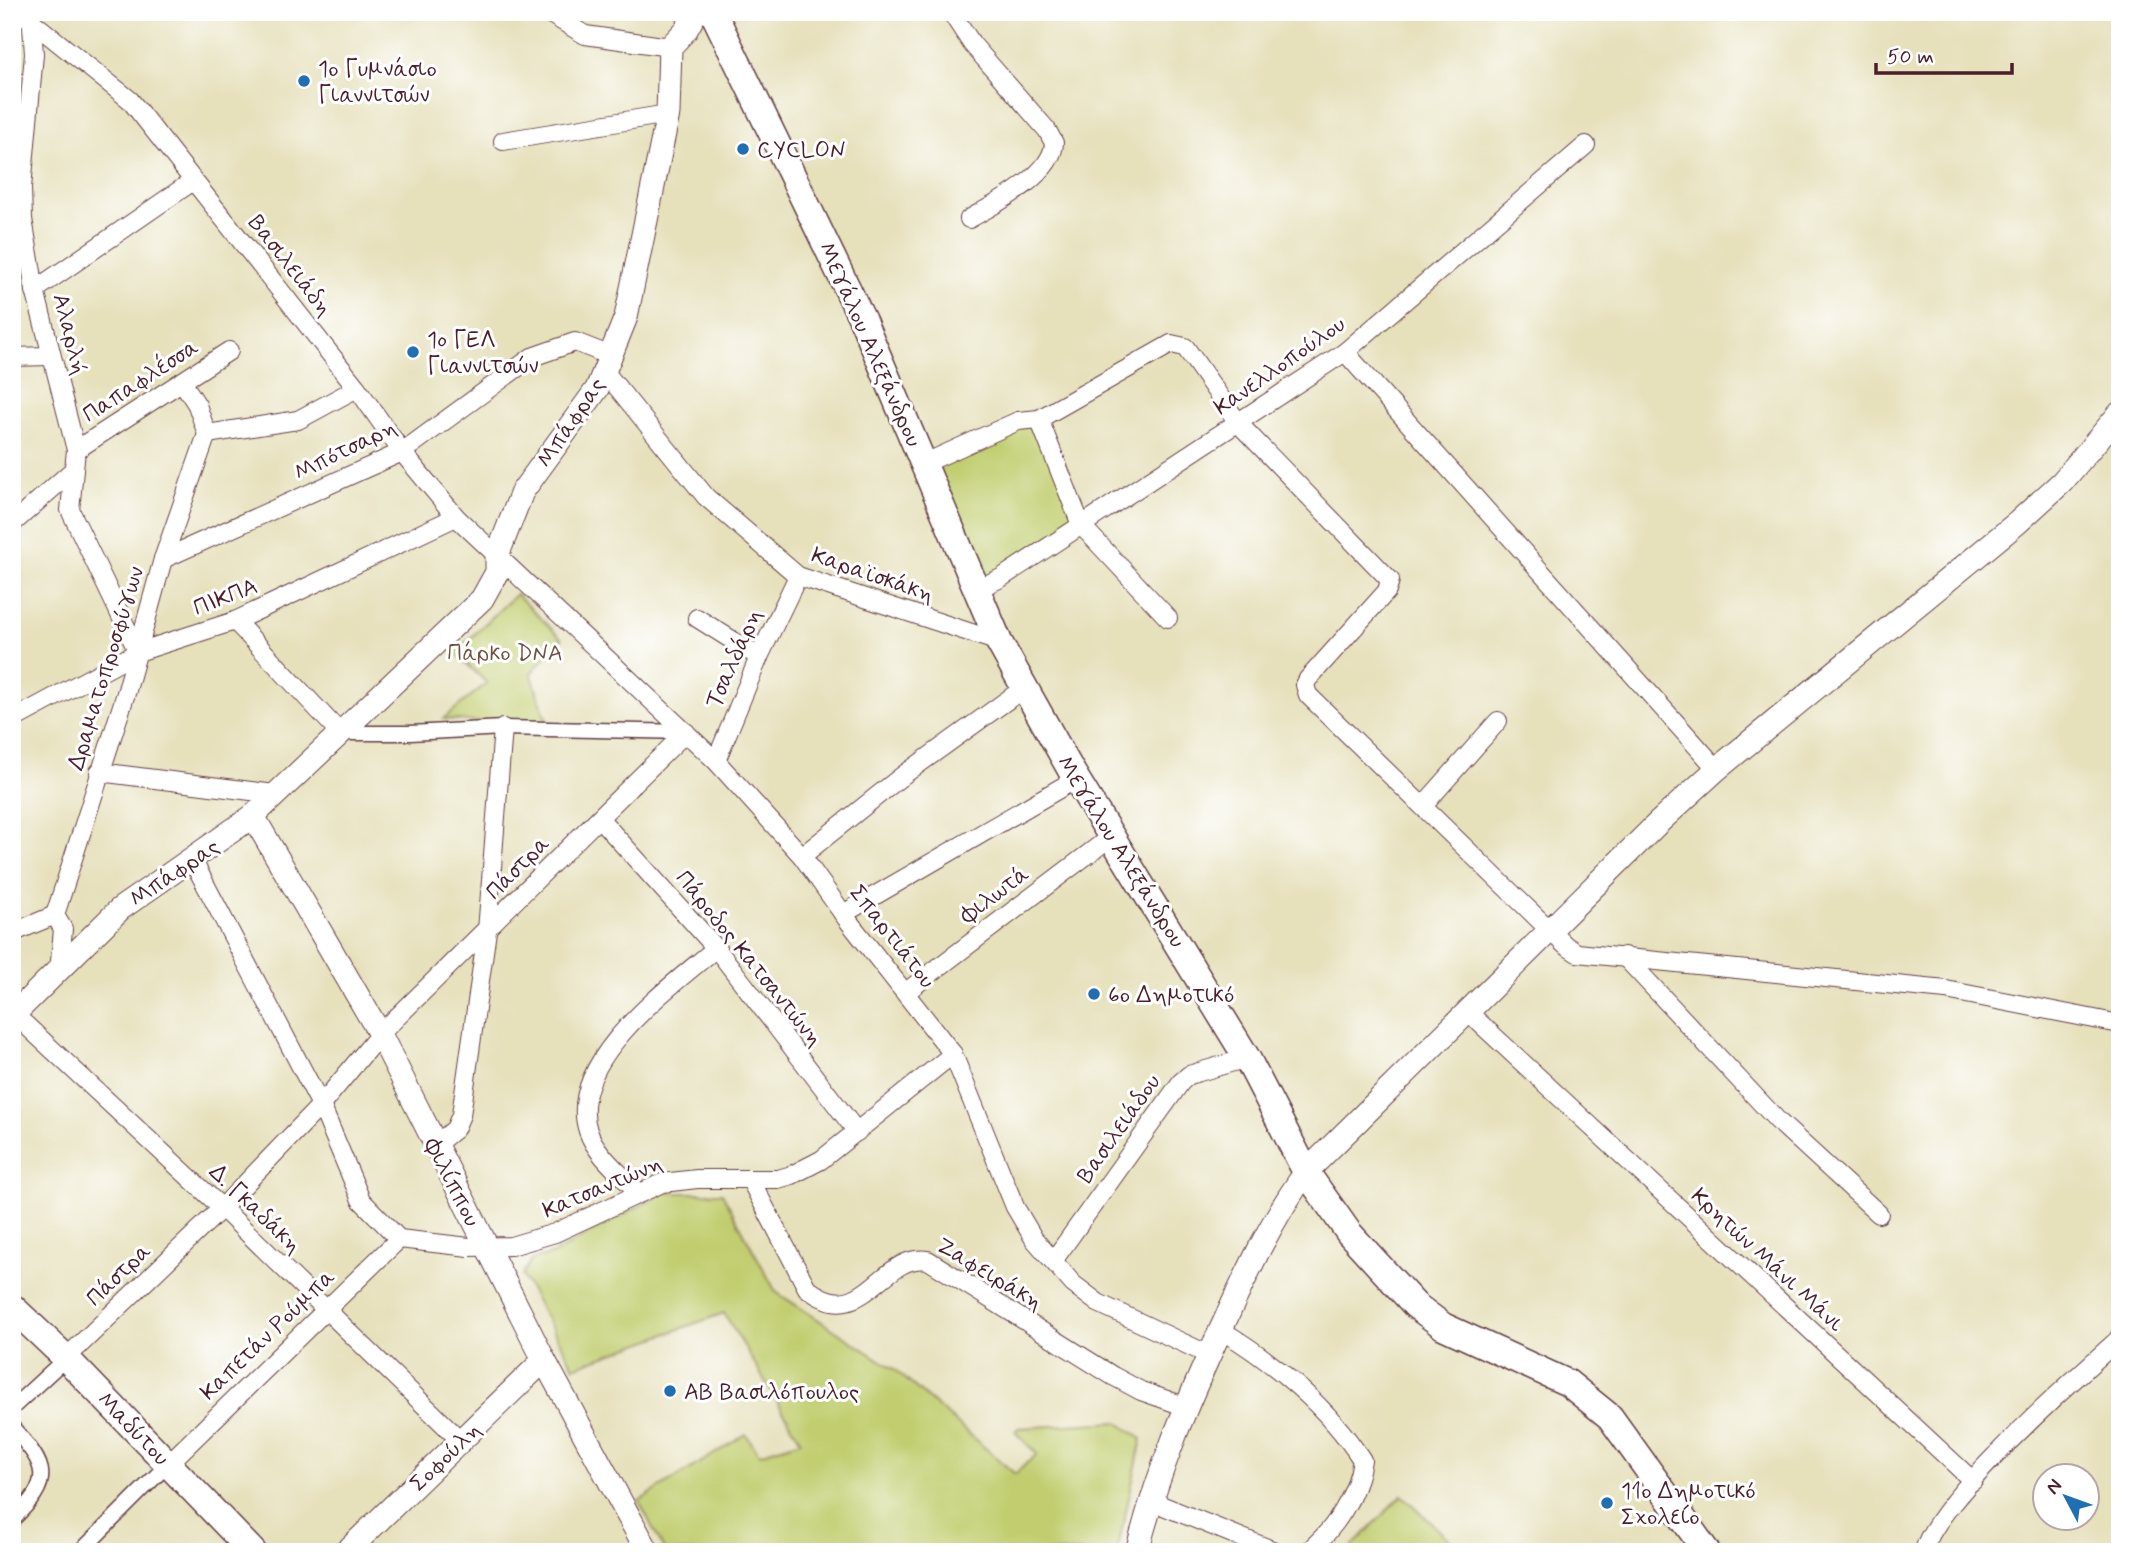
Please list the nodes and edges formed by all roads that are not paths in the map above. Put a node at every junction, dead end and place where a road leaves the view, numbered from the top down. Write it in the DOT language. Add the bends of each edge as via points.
graph roads {
  1 [pos="547,12"];
  2 [pos="696,12"];
  3 [pos="713,12"];
  4 [pos="951,12"];
  5 [pos="27,15"];
  6 [pos="670,47"];
  7 [pos="668,114"];
  8 [pos="503,141"];
  9 [pos="1586,145"];
  10 [pos="193,181"];
  11 [pos="969,219"];
  12 [pos="35,290"];
  13 [pos="229,351"];
  14 [pos="1345,352"];
  15 [pos="50,356"];
  16 [pos="12,357"];
  17 [pos="608,364"];
  18 [pos="183,383"];
  19 [pos="357,388"];
  20 [pos="2120,413"];
  21 [pos="1039,419"];
  22 [pos="1239,424"];
  23 [pos="207,434"];
  24 [pos="76,450"];
  25 [pos="402,453"];
  26 [pos="923,464"];
  27 [pos="72,471"];
  28 [pos="456,517"];
  29 [pos="12,524"];
  30 [pos="1081,525"];
  31 [pos="498,556"];
  32 [pos="163,559"];
  33 [pos="798,576"];
  34 [pos="975,590"];
  35 [pos="697,618"];
  36 [pos="1168,618"];
  37 [pos="235,621"];
  38 [pos="999,642"];
  39 [pos="138,652"];
  40 [pos="759,657"];
  41 [pos="1024,688"];
  42 [pos="12,720"];
  43 [pos="1498,721"];
  44 [pos="503,728"];
  45 [pos="686,732"];
  46 [pos="340,733"];
  47 [pos="716,761"];
  48 [pos="1717,769"];
  49 [pos="99,772"];
  50 [pos="1076,779"];
  51 [pos="275,794"];
  52 [pos="1423,806"];
  53 [pos="253,816"];
  54 [pos="600,819"];
  55 [pos="1112,836"];
  56 [pos="802,856"];
  57 [pos="193,861"];
  58 [pos="843,914"];
  59 [pos="55,915"];
  60 [pos="487,931"];
  61 [pos="1552,931"];
  62 [pos="12,933"];
  63 [pos="716,947"];
  64 [pos="1624,956"];
  65 [pos="59,972"];
  66 [pos="906,992"];
  67 [pos="1469,1013"];
  68 [pos="13,1015"];
  69 [pos="2120,1024"];
  70 [pos="380,1034"];
  71 [pos="953,1054"];
  72 [pos="1247,1058"];
  73 [pos="321,1105"];
  74 [pos="857,1132"];
  75 [pos="434,1146"];
  76 [pos="1306,1171"];
  77 [pos="750,1180"];
  78 [pos="639,1193"];
  79 [pos="222,1208"];
  80 [pos="1879,1214"];
  81 [pos="399,1239"];
  82 [pos="487,1248"];
  83 [pos="1053,1261"];
  84 [pos="12,1307"];
  85 [pos="327,1311"];
  86 [pos="1221,1330"];
  87 [pos="2120,1338"];
  88 [pos="1209,1355"];
  89 [pos="66,1358"];
  90 [pos="544,1360"];
  91 [pos="1184,1406"];
  92 [pos="12,1408"];
  93 [pos="12,1427"];
  94 [pos="461,1441"];
  95 [pos="168,1464"];
  96 [pos="1972,1481"];
  97 [pos="1151,1501"];
  98 [pos="12,1520"];
  99 [pos="80,1552"];
  100 [pos="253,1552"];
  101 [pos="346,1552"];
  102 [pos="648,1552"];
  103 [pos="1137,1552"];
  104 [pos="1277,1552"];
  105 [pos="1307,1552"];
  106 [pos="1707,1552"];
  107 [pos="1924,1552"];
  1 -- 6 [label="street" via="584,35"];
  2 -- 6 [label="street"];
  3 -- 26 [label="main road, Μεγάλου Αλεξάνδρου" via="834,260"];
  4 -- 11 [label="street" via="1054,143 1051,157 1020,188"];
  5 -- 10 [label="street, Βασιλειάδη" via="130,100"];
  5 -- 12 [label="street, Αλαρλή" via="33,81 22,188"];
  6 -- 7 [label="street, Μπάφρας"];
  7 -- 8 [label="street"];
  7 -- 17 [label="street, Μπάφρας" via="626,317"];
  9 -- 14 [label="street, Κανελλοπούλου"];
  10 -- 12 [label="street"];
  10 -- 19 [label="street, Βασιλειάδη"];
  12 -- 15 [label="street, Αλαρλή"];
  13 -- 18 [label="street, Παπαφλέσσα"];
  14 -- 22 [label="street, Κανελλοπούλου"];
  14 -- 48 [label="street"];
  15 -- 16 [label="street"];
  15 -- 24 [label="street, Αλαρλή"];
  17 -- 25 [label="street, Μπότσαρη" via="575,342 532,357"];
  17 -- 31 [label="street, Μπάφρας" via="586,405 522,492"];
  17 -- 33 [label="street, Καραϊσκάκη" via="706,498"];
  18 -- 23 [label="street"];
  18 -- 24 [label="street, Παπαφλέσσα"];
  19 -- 23 [label="street" via="298,419"];
  19 -- 25 [label="street, Βασιλειάδη"];
  20 -- 48 [label="street" via="2062,482 2017,523"];
  21 -- 22 [label="street" via="1178,344 1185,346"];
  21 -- 26 [label="street" via="1018,421"];
  21 -- 30 [label="street"];
  22 -- 30 [label="street, Κανελλοπούλου"];
  22 -- 52 [label="street" via="1387,575 1387,591 1308,679 1305,690"];
  23 -- 32 [label="street, Δραματοπροσφύγων"];
  24 -- 27 [label="street, Αλαρλή"];
  25 -- 28 [label="street, Βασιλειάδη"];
  25 -- 32 [label="street, Μπότσαρη"];
  26 -- 34 [label="main road, Μεγάλου Αλεξάνδρου"];
  27 -- 29 [label="street"];
  27 -- 39 [label="street, Αλαρλή" via="71,510"];
  28 -- 31 [label="street, Βασιλειάδη"];
  28 -- 37 [label="street, ΠΙΚΠΑ"];
  30 -- 34 [label="street, Κανελλοπούλου"];
  30 -- 36 [label="street"];
  31 -- 45 [label="street, Σπαρτιάτου"];
  31 -- 46 [label="street, Μπάφρας" via="497,572 482,599"];
  32 -- 39 [label="street, Δραματοπροσφύγων"];
  33 -- 38 [label="street, Καραϊσκάκη"];
  33 -- 40 [label="street, Τσαλδάρη"];
  34 -- 38 [label="main road, Μεγάλου Αλεξάνδρου"];
  35 -- 40 [label="street"];
  37 -- 39 [label="street, ΠΙΚΠΑ"];
  37 -- 46 [label="street"];
  38 -- 41 [label="main road, Μεγάλου Αλεξάνδρου"];
  39 -- 42 [label="street, ΠΙΚΠΑ"];
  39 -- 49 [label="street, Δραματοπροσφύγων"];
  40 -- 47 [label="street, Τσαλδάρη"];
  41 -- 50 [label="main road, Μεγάλου Αλεξάνδρου"];
  41 -- 56 [label="street" via="902,775"];
  43 -- 52 [label="street"];
  44 -- 45 [label="street"];
  44 -- 46 [label="street"];
  44 -- 60 [label="street"];
  45 -- 47 [label="street, Σπαρτιάτου"];
  45 -- 54 [label="street, Πάστρα"];
  46 -- 51 [label="street, Μπάφρας"];
  47 -- 56 [label="street, Σπαρτιάτου"];
  48 -- 61 [label="street" via="1613,865"];
  49 -- 51 [label="street"];
  49 -- 59 [label="street, Δραματοπροσφύγων"];
  50 -- 55 [label="main road, Μεγάλου Αλεξάνδρου"];
  50 -- 58 [label="street"];
  51 -- 53 [label="street, Μπάφρας"];
  52 -- 61 [label="street"];
  53 -- 57 [label="street, Μπάφρας"];
  53 -- 70 [label="street, Φιλίππου"];
  54 -- 60 [label="street, Πάστρα"];
  54 -- 63 [label="street, Πάροδος Κατσαντώνη"];
  55 -- 66 [label="street, Φιλωτά"];
  55 -- 72 [label="main road, Μεγάλου Αλεξάνδρου"];
  56 -- 58 [label="street, Σπαρτιάτου"];
  57 -- 65 [label="street, Μπάφρας" via="120,909"];
  57 -- 73 [label="street"];
  58 -- 66 [label="street, Σπαρτιάτου"];
  59 -- 62 [label="street"];
  59 -- 65 [label="street, Δραματοπροσφύγων" via="63,929"];
  60 -- 70 [label="street, Πάστρα"];
  60 -- 75 [label="street" via="459,1123"];
  61 -- 64 [label="street" via="1577,953"];
  61 -- 67 [label="street"];
  63 -- 74 [label="street, Πάροδος Κατσαντώνη"];
  63 -- 78 [label="street" via="613,1042 591,1080 585,1114 589,1132"];
  64 -- 69 [label="street" via="1946,990"];
  64 -- 80 [label="street" via="1778,1121"];
  65 -- 68 [label="street, Μπάφρας"];
  66 -- 71 [label="street, Σπαρτιάτου"];
  67 -- 76 [label="street"];
  67 -- 96 [label="street, Κρητών Μάνι Μάνι"];
  68 -- 79 [label="street, Δ. Γκαδάκη"];
  70 -- 73 [label="street, Πάστρα"];
  70 -- 75 [label="street, Φιλίππου"];
  71 -- 74 [label="street, Κατσαντώνη"];
  71 -- 83 [label="street, Σπαρτιάτου" via="1015,1207"];
  72 -- 76 [label="main road, Μεγάλου Αλεξάνδρου"];
  72 -- 83 [label="street, Βασιλειάδου" via="1189,1075 1181,1082"];
  73 -- 79 [label="street, Πάστρα"];
  73 -- 81 [label="street" via="361,1200"];
  74 -- 77 [label="street, Κατσαντώνη" via="808,1169 778,1179"];
  75 -- 82 [label="street, Φιλίππου"];
  76 -- 86 [label="street" via="1275,1216"];
  76 -- 106 [label="main road, Μεγάλου Αλεξάνδρου" via="1349,1233 1415,1305 1443,1326 1568,1382 1610,1417"];
  77 -- 78 [label="street, Κατσαντώνη" via="681,1179"];
  77 -- 91 [label="street, Ζαφειράκη" via="807,1288 823,1300 853,1300 911,1259 928,1260 1113,1376"];
  78 -- 82 [label="street, Κατσαντώνη" via="537,1240"];
  79 -- 85 [label="street, Δ. Γκαδάκη"];
  79 -- 89 [label="street, Πάστρα"];
  81 -- 82 [label="street, Κατσαντώνη"];
  81 -- 85 [label="street, Καπετάν Ρούμπα"];
  82 -- 90 [label="street, Φιλίππου"];
  83 -- 88 [label="street, Σπαρτιάτου" via="1098,1303"];
  84 -- 89 [label="main road, Μαδύτου"];
  85 -- 94 [label="street, Δ. Γκαδάκη"];
  85 -- 95 [label="street, Καπετάν Ρούμπα"];
  86 -- 88 [label="street"];
  86 -- 105 [label="street" via="1255,1351 1300,1389 1362,1460 1343,1512"];
  87 -- 96 [label="street"];
  88 -- 91 [label="street"];
  89 -- 92 [label="street"];
  89 -- 95 [label="main road, Μαδύτου"];
  90 -- 94 [label="street, Σοφούλη"];
  90 -- 102 [label="street, Φιλίππου"];
  91 -- 97 [label="street"];
  93 -- 98 [label="street" via="44,1471 33,1500"];
  94 -- 101 [label="street, Σοφούλη"];
  95 -- 99 [label="street"];
  95 -- 100 [label="main road, Μαδύτου"];
  96 -- 107 [label="street" via="1928,1537"];
  97 -- 103 [label="street"];
  97 -- 104 [label="street"];
}
